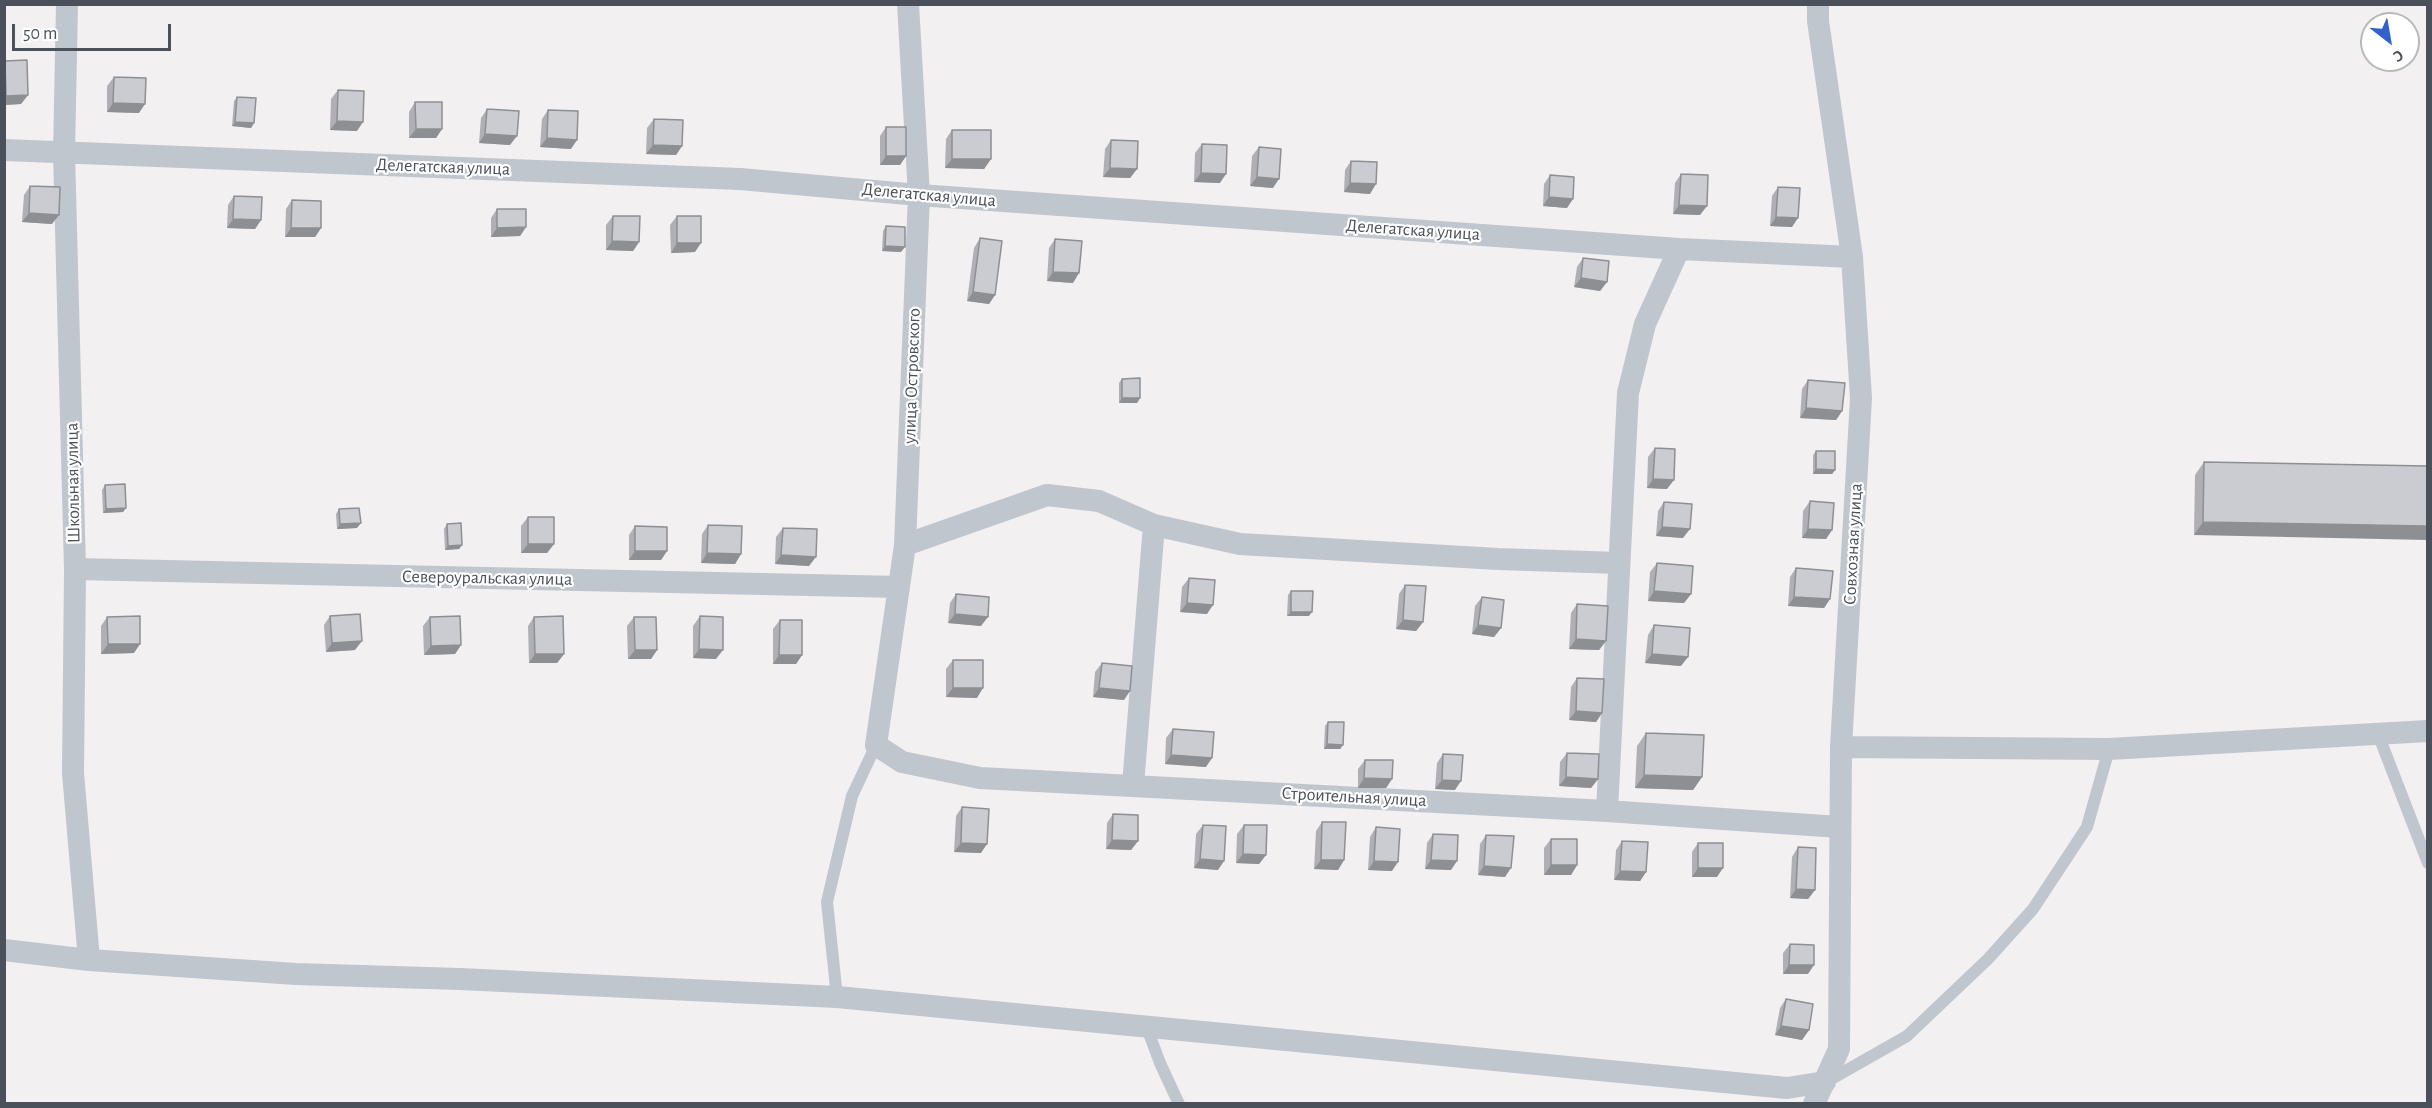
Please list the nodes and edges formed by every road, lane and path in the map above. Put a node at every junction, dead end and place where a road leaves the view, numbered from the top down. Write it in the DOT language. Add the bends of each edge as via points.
graph roads {
  1 [pos="67,4"];
  2 [pos="908,4"];
  3 [pos="1818,4"];
  4 [pos="4,150"];
  5 [pos="64,153"];
  6 [pos="919,195"];
  7 [pos="1678,249"];
  8 [pos="1852,257"];
  9 [pos="1154,525"];
  10 [pos="905,545"];
  11 [pos="1619,562"];
  12 [pos="75,569"];
  13 [pos="899,587"];
  14 [pos="2427,731"];
  15 [pos="2378,734"];
  16 [pos="876,745"];
  17 [pos="1841,747"];
  18 [pos="2109,749"];
  19 [pos="1133,785"];
  20 [pos="1607,811"];
  21 [pos="1839,827"];
  22 [pos="2427,863"];
  23 [pos="4,950"];
  24 [pos="89,960"];
  25 [pos="837,998"];
  26 [pos="1148,1028"];
  27 [pos="1825,1083"];
  28 [pos="1179,1104"];
  29 [pos="1814,1104"];
  1 -- 5 [label="street, Школьная улица"];
  2 -- 6 [label="street, улица Островского"];
  3 -- 8 [label="street, Совхозная улица"];
  4 -- 5 [label="street, Делегатская улица"];
  5 -- 6 [label="street, Делегатская улица" via="740,178"];
  5 -- 12 [label="street, Школьная улица"];
  6 -- 7 [label="street, Делегатская улица"];
  6 -- 10 [label="street, улица Островского"];
  7 -- 8 [label="street, Делегатская улица"];
  7 -- 11 [label="street" via="1645,324 1628,393"];
  8 -- 17 [label="street, Совхозная улица" via="1861,398"];
  9 -- 10 [label="street" via="1099,501 1047,495"];
  9 -- 11 [label="street" via="1240,543 1498,559"];
  9 -- 19 [label="street"];
  10 -- 13 [label="street, улица Островского"];
  11 -- 20 [label="street"];
  12 -- 13 [label="street, Североуральская улица"];
  12 -- 24 [label="street, Школьная улица" via="73,773"];
  13 -- 16 [label="street, улица Островского"];
  14 -- 15 [label="street"];
  15 -- 18 [label="street"];
  15 -- 22 [label="lane"];
  16 -- 19 [label="street, Строительная улица" via="902,762 980,778"];
  16 -- 25 [label="lane" via="852,796 827,902"];
  17 -- 18 [label="street"];
  17 -- 21 [label="street, Совхозная улица"];
  18 -- 27 [label="lane" via="2087,827 2033,909 1988,959 1908,1036"];
  19 -- 20 [label="street, Строительная улица"];
  20 -- 21 [label="street, Строительная улица"];
  21 -- 27 [label="street, Совхозная улица" via="1839,1049"];
  23 -- 24 [label="street"];
  24 -- 25 [label="street" via="297,974"];
  25 -- 26 [label="street"];
  26 -- 27 [label="street" via="1787,1088"];
  26 -- 28 [label="lane"];
  27 -- 29 [label="street, Совхозная улица"];
}
